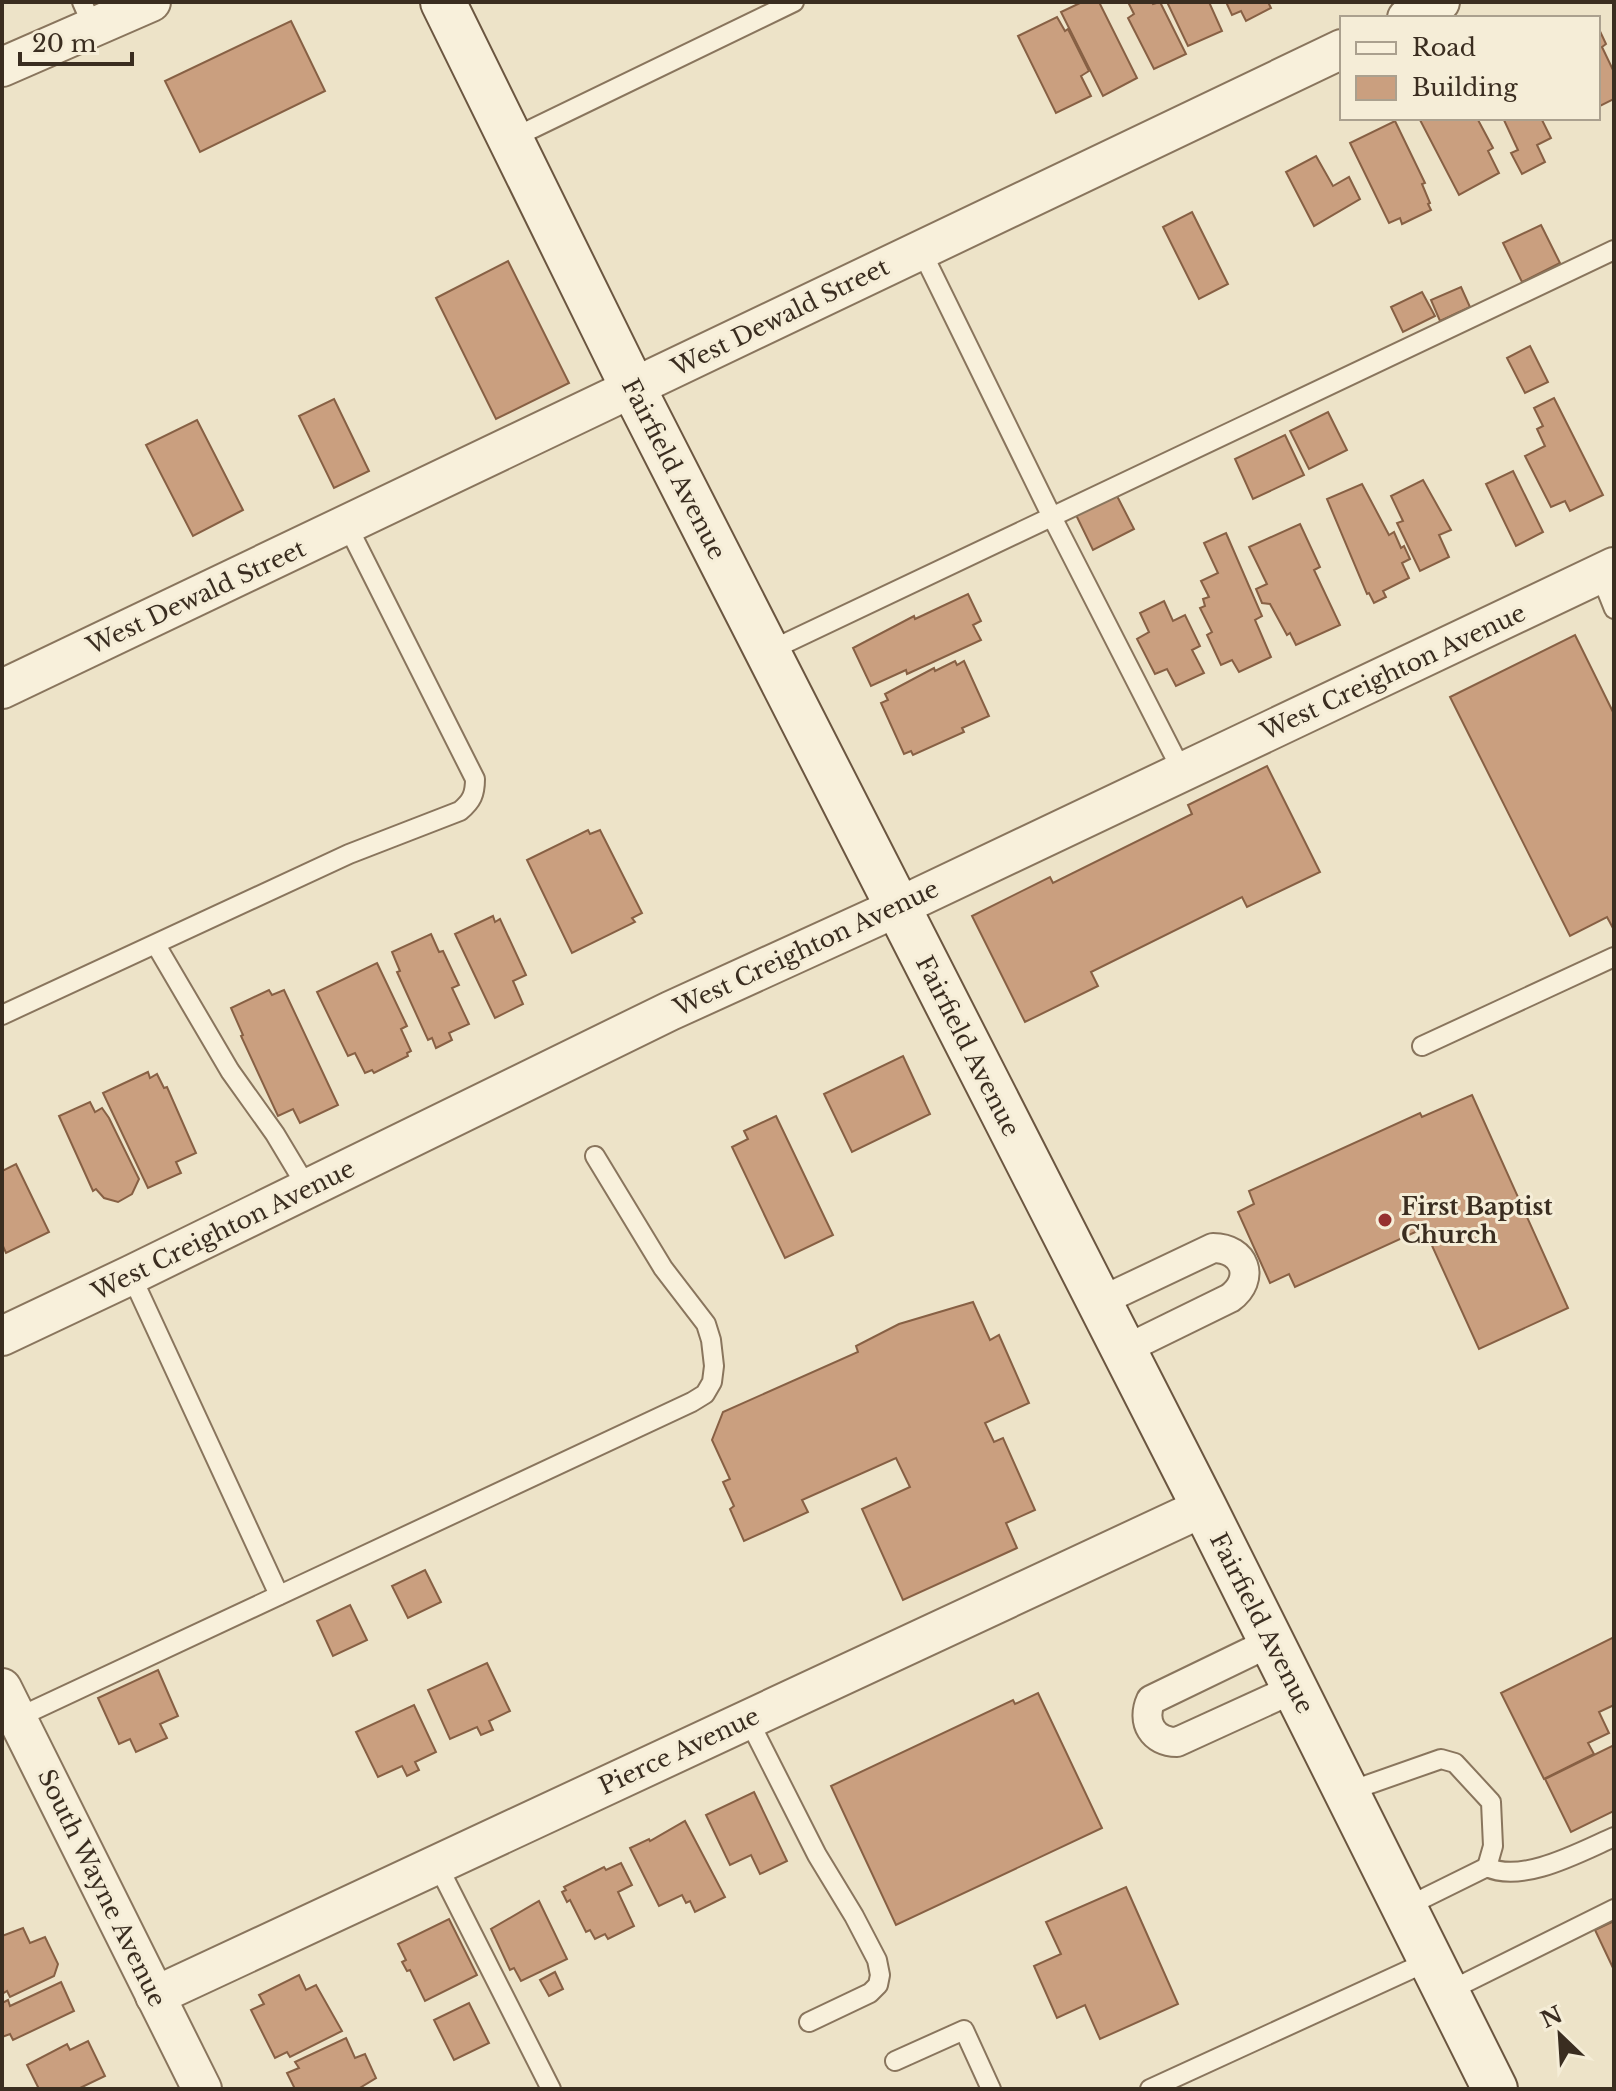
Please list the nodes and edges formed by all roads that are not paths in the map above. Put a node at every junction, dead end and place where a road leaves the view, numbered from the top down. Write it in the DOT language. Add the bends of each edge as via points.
graph roads {
  1 [pos="151,2"];
  2 [pos="443,2"];
  3 [pos="794,2"];
  4 [pos="1440,2"];
  5 [pos="88,14"];
  6 [pos="1411,16"];
  7 [pos="1340,50"];
  8 [pos="2,67"];
  9 [pos="511,139"];
  10 [pos="921,250"];
  11 [pos="1614,250"];
  12 [pos="633,388"];
  13 [pos="1053,519"];
  14 [pos="347,525"];
  15 [pos="1607,570"];
  16 [pos="1614,609"];
  17 [pos="767,652"];
  18 [pos="2,689"];
  19 [pos="1182,771"];
  20 [pos="898,907"];
  21 [pos="156,945"];
  22 [pos="1614,957"];
  23 [pos="2,1015"];
  24 [pos="1422,1046"];
  25 [pos="595,1156"];
  26 [pos="308,1189"];
  27 [pos="131,1275"];
  28 [pos="1099,1302"];
  29 [pos="2,1336"];
  30 [pos="1124,1350"];
  31 [pos="1204,1507"];
  32 [pos="279,1595"];
  33 [pos="1271,1642"];
  34 [pos="1295,1688"];
  35 [pos="10,1703"];
  36 [pos="748,1719"];
  37 [pos="1347,1792"];
  38 [pos="1614,1837"];
  39 [pos="437,1864"];
  40 [pos="1487,1867"];
  41 [pos="1404,1908"];
  42 [pos="1614,1909"];
  43 [pos="1439,1976"];
  44 [pos="155,1996"];
  45 [pos="809,2022"];
  46 [pos="895,2061"];
  47 [pos="202,2089"];
  48 [pos="551,2089"];
  49 [pos="991,2089"];
  50 [pos="1150,2089"];
  51 [pos="1495,2089"];
  1 -- 5 [label="street"];
  2 -- 9 [label="main road, Fairfield Avenue"];
  3 -- 9 [label="lane"];
  4 -- 6 [label="street"];
  5 -- 8 [label="street"];
  7 -- 10 [label="street, West Dewald Street"];
  9 -- 12 [label="main road, Fairfield Avenue"];
  10 -- 12 [label="street, West Dewald Street"];
  10 -- 13 [label="lane"];
  11 -- 13 [label="lane"];
  12 -- 14 [label="street, West Dewald Street"];
  12 -- 17 [label="main road, Fairfield Avenue"];
  13 -- 17 [label="lane"];
  13 -- 19 [label="lane"];
  14 -- 18 [label="street, West Dewald Street"];
  14 -- 21 [label="lane" via="475,779 475,793 460,811 349,854"];
  15 -- 16 [label="lane"];
  15 -- 19 [label="street, West Creighton Avenue"];
  17 -- 20 [label="main road, Fairfield Avenue"];
  19 -- 20 [label="street, West Creighton Avenue"];
  20 -- 26 [label="street, West Creighton Avenue" via="670,1011"];
  20 -- 28 [label="main road, Fairfield Avenue"];
  21 -- 23 [label="lane"];
  21 -- 26 [label="lane"];
  22 -- 24 [label="lane"];
  25 -- 32 [label="lane" via="663,1268 706,1324 714,1366 705,1394"];
  26 -- 27 [label="street, West Creighton Avenue"];
  27 -- 29 [label="street, West Creighton Avenue"];
  27 -- 32 [label="lane"];
  28 -- 30 [label="main road, Fairfield Avenue"];
  28 -- 30 [label="street" via="1213,1248 1238,1257 1245,1272 1240,1290"];
  30 -- 31 [label="main road, Fairfield Avenue"];
  31 -- 33 [label="main road, Fairfield Avenue"];
  31 -- 36 [label="street, Pierce Avenue"];
  32 -- 35 [label="lane"];
  33 -- 34 [label="main road, Fairfield Avenue"];
  33 -- 34 [label="street" via="1151,1700 1147,1718 1153,1733 1160,1740 1177,1742"];
  34 -- 37 [label="main road, Fairfield Avenue"];
  35 -- 44 [label="street, South Wayne Avenue"];
  36 -- 39 [label="street, Pierce Avenue"];
  36 -- 45 [label="lane" via="877,1960 878,1985 870,1993"];
  37 -- 40 [label="lane" via="1441,1759 1455,1763 1491,1802 1493,1846"];
  37 -- 41 [label="main road, Fairfield Avenue"];
  38 -- 40 [label="lane" via="1553,1864 1500,1873"];
  39 -- 44 [label="street, Pierce Avenue"];
  39 -- 48 [label="lane"];
  40 -- 41 [label="lane"];
  41 -- 43 [label="main road, Fairfield Avenue"];
  42 -- 43 [label="lane"];
  43 -- 50 [label="lane"];
  43 -- 51 [label="main road, Fairfield Avenue"];
  44 -- 47 [label="street, South Wayne Avenue"];
  46 -- 49 [label="lane" via="964,2030"];
}
